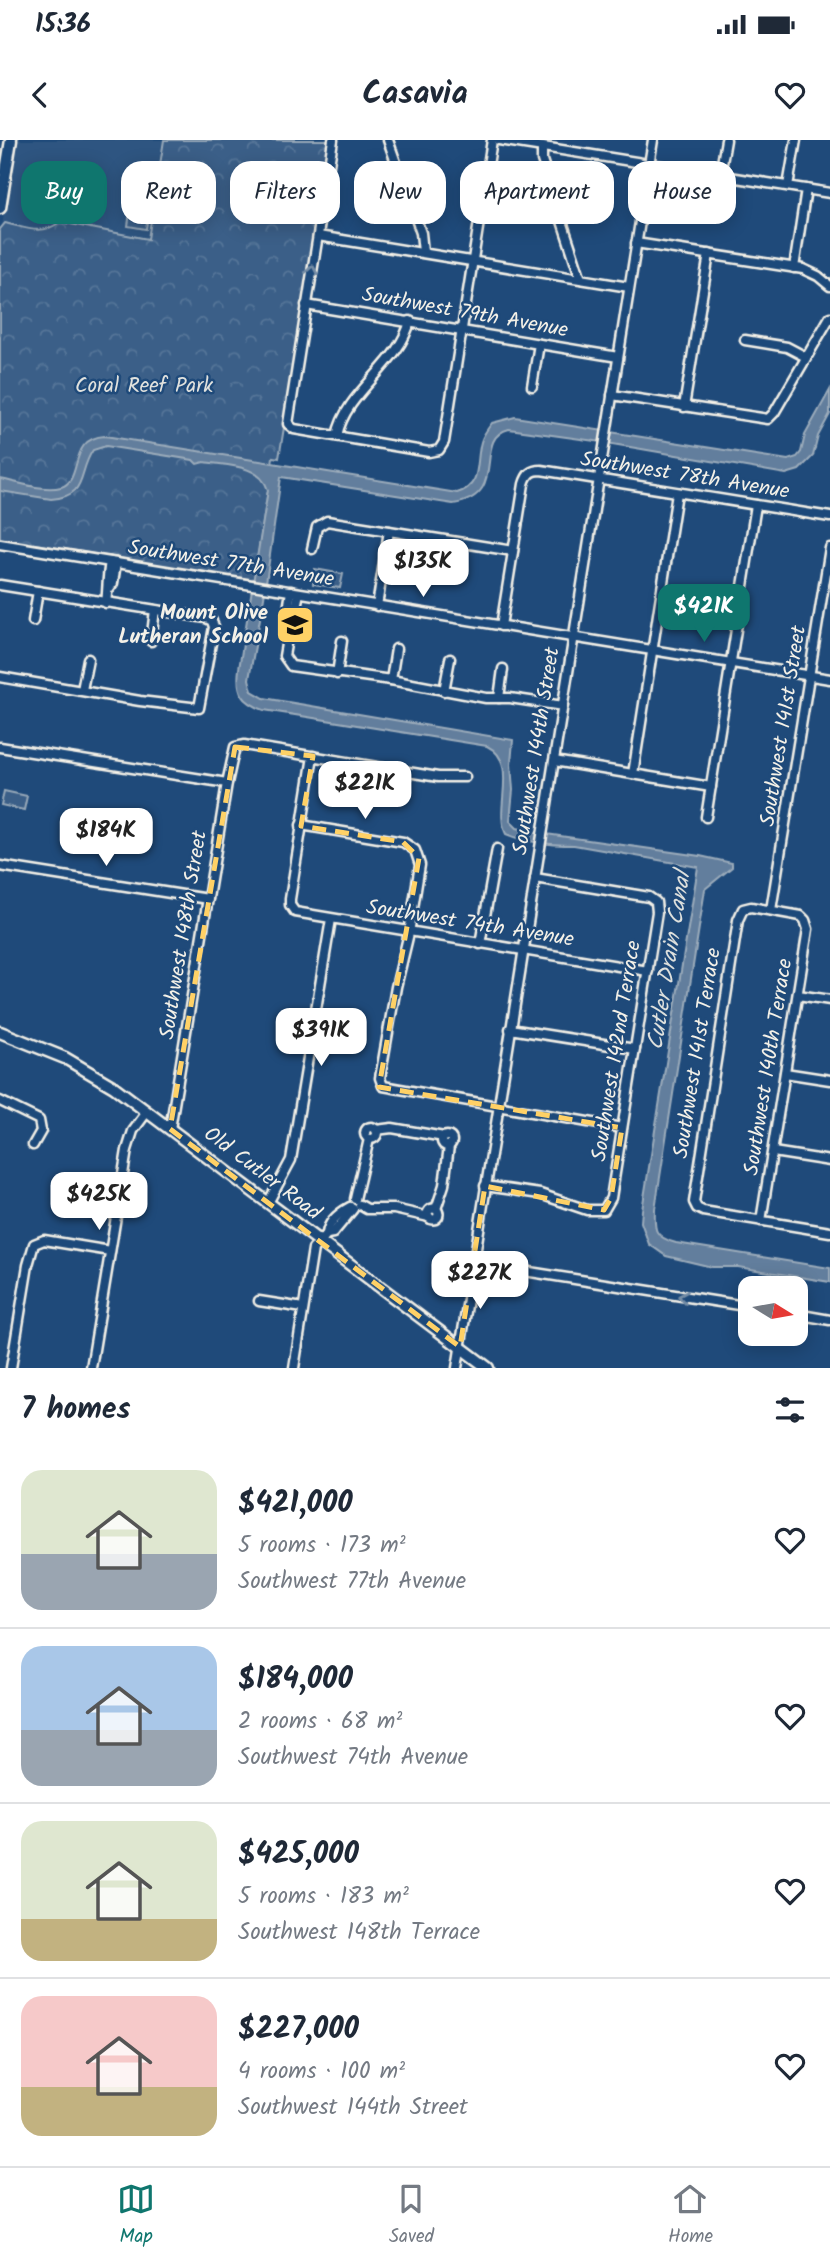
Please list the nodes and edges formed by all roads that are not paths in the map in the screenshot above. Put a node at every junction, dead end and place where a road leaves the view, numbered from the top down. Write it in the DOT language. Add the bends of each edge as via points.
graph roads {
  1 [pos="11,140"];
  2 [pos="333,140"];
  3 [pos="388,140"];
  4 [pos="492,140"];
  5 [pos="499,140"];
  6 [pos="653,140"];
  7 [pos="726,140"];
  8 [pos="796,140"];
  9 [pos="542,147"];
  10 [pos="630,161"];
  11 [pos="650,161"];
  12 [pos="722,161"];
  13 [pos="736,178"];
  14 [pos="788,186"];
  15 [pos="806,189"];
  16 [pos="830,193"];
  17 [pos="0,208"];
  18 [pos="639,224"];
  19 [pos="318,236"];
  20 [pos="636,243"];
  21 [pos="423,252"];
  22 [pos="709,254"];
  23 [pos="473,261"];
  24 [pos="794,268"];
  25 [pos="581,279"];
  26 [pos="830,286"];
  27 [pos="629,287"];
  28 [pos="306,304"];
  29 [pos="830,317"];
  30 [pos="410,321"];
  31 [pos="461,331"];
  32 [pos="745,340"];
  33 [pos="539,344"];
  34 [pos="618,357"];
  35 [pos="806,357"];
  36 [pos="532,386"];
  37 [pos="612,395"];
  38 [pos="684,407"];
  39 [pos="337,436"];
  40 [pos="598,480"];
  41 [pos="677,493"];
  42 [pos="756,505"];
  43 [pos="830,517"];
  44 [pos="389,531"];
  45 [pos="0,544"];
  46 [pos="830,548"];
  47 [pos="312,549"];
  48 [pos="513,551"];
  49 [pos="113,562"];
  50 [pos="0,585"];
  51 [pos="38,591"];
  52 [pos="295,592"];
  53 [pos="106,603"];
  54 [pos="377,606"];
  55 [pos="155,610"];
  56 [pos="33,621"];
  57 [pos="502,626"];
  58 [pos="573,637"];
  59 [pos="150,641"];
  60 [pos="342,642"];
  61 [pos="396,649"];
  62 [pos="653,650"];
  63 [pos="88,659"];
  64 [pos="450,659"];
  65 [pos="731,663"];
  66 [pos="503,669"];
  67 [pos="337,674"];
  68 [pos="809,676"];
  69 [pos="0,677"];
  70 [pos="830,679"];
  71 [pos="391,680"];
  72 [pos="82,690"];
  73 [pos="444,691"];
  74 [pos="499,698"];
  75 [pos="563,706"];
  76 [pos="0,747"];
  77 [pos="313,756"];
  78 [pos="554,761"];
  79 [pos="633,774"];
  80 [pos="465,777"];
  81 [pos="227,783"];
  82 [pos="711,787"];
  83 [pos="706,817"];
  84 [pos="301,825"];
  85 [pos="497,849"];
  86 [pos="0,866"];
  87 [pos="535,878"];
  88 [pos="208,899"];
  89 [pos="771,910"];
  90 [pos="331,919"];
  91 [pos="409,933"];
  92 [pos="480,944"];
  93 [pos="522,950"];
  94 [pos="648,971"];
  95 [pos="797,995"];
  96 [pos="830,1000"];
  97 [pos="510,1028"];
  98 [pos="0,1032"];
  99 [pos="635,1049"];
  100 [pos="785,1073"];
  101 [pos="830,1080"];
  102 [pos="0,1101"];
  103 [pos="498,1106"];
  104 [pos="147,1112"];
  105 [pos="622,1128"];
  106 [pos="170,1129"];
  107 [pos="33,1145"];
  108 [pos="773,1152"];
  109 [pos="830,1161"];
  110 [pos="485,1186"];
  111 [pos="268,1203"];
  112 [pos="355,1205"];
  113 [pos="761,1221"];
  114 [pos="830,1232"];
  115 [pos="323,1238"];
  116 [pos="110,1251"];
  117 [pos="473,1263"];
  118 [pos="259,1300"];
  119 [pos="738,1305"];
  120 [pos="303,1308"];
  121 [pos="808,1316"];
  122 [pos="830,1320"];
  123 [pos="460,1347"];
  124 [pos="11,1368"];
  125 [pos="91,1368"];
  126 [pos="294,1368"];
  127 [pos="457,1368"];
  128 [pos="488,1368"];
  1 -- 17 [label="main road"];
  2 -- 19 [label="street"];
  3 -- 21 [label="street" via="421,233"];
  4 -- 23 [label="street"];
  5 -- 9 [label="street"];
  6 -- 11 [label="street, Southwest 144th Street"];
  7 -- 12 [label="street"];
  8 -- 14 [label="street"];
  9 -- 10 [label="street"];
  9 -- 25 [label="street"];
  13 -- 14 [label="street"];
  14 -- 15 [label="street"];
  15 -- 16 [label="street"];
  15 -- 24 [label="street"];
  18 -- 20 [label="street, Southwest 144th Street"];
  19 -- 21 [label="street"];
  28 -- 19 [label="street, one-way"];
  20 -- 22 [label="street"];
  20 -- 27 [label="street, Southwest 144th Street"];
  21 -- 23 [label="street"];
  22 -- 24 [label="street"];
  22 -- 38 [label="street"];
  23 -- 25 [label="street"];
  23 -- 31 [label="street"];
  24 -- 26 [label="street" via="818,275"];
  25 -- 27 [label="street"];
  27 -- 34 [label="street, Southwest 144th Street"];
  28 -- 30 [label="street, Southwest 79th Avenue"];
  28 -- 39 [label="street" via="289,426"];
  29 -- 35 [label="street"];
  30 -- 31 [label="street, Southwest 79th Avenue"];
  30 -- 39 [label="street" via="403,341 342,418"];
  31 -- 33 [label="street, Southwest 79th Avenue"];
  31 -- 39 [label="street" via="440,449 429,452"];
  32 -- 35 [label="street" via="787,347"];
  33 -- 34 [label="street, Southwest 79th Avenue"];
  33 -- 36 [label="street"];
  34 -- 37 [label="street, Southwest 144th Street"];
  35 -- 38 [label="street" via="770,418"];
  37 -- 38 [label="street"];
  37 -- 40 [label="street, Southwest 144th Street"];
  40 -- 41 [label="street, Southwest 78th Avenue"];
  40 -- 48 [label="street, Southwest 78th Avenue" via="534,471 528,475"];
  40 -- 58 [label="street, Southwest 144th Street"];
  41 -- 42 [label="street, Southwest 78th Avenue"];
  41 -- 62 [label="street"];
  42 -- 43 [label="street, Southwest 78th Avenue"];
  42 -- 65 [label="street"];
  44 -- 47 [label="street" via="330,522 319,525"];
  44 -- 48 [label="street"];
  44 -- 54 [label="street"];
  45 -- 49 [label="street, Southwest 77th Avenue"];
  46 -- 68 [label="street, Southwest 141st Street"];
  48 -- 57 [label="street"];
  49 -- 52 [label="street, Southwest 77th Avenue"];
  49 -- 53 [label="street"];
  50 -- 51 [label="street"];
  51 -- 53 [label="street"];
  51 -- 56 [label="street"];
  52 -- 54 [label="street, Southwest 77th Avenue"];
  52 -- 67 [label="street" via="284,656 293,667"];
  53 -- 55 [label="street"];
  54 -- 57 [label="street, Southwest 77th Avenue"];
  55 -- 59 [label="street"];
  55 -- 72 [label="street" via="206,618 215,627 199,708"];
  57 -- 58 [label="street, Southwest 77th Avenue"];
  58 -- 62 [label="street, Southwest 77th Avenue"];
  58 -- 75 [label="street, Southwest 144th Street"];
  60 -- 67 [label="street"];
  61 -- 71 [label="street"];
  62 -- 65 [label="street, Southwest 77th Avenue"];
  62 -- 79 [label="street"];
  63 -- 72 [label="street"];
  64 -- 73 [label="street"];
  65 -- 68 [label="street, Southwest 77th Avenue"];
  65 -- 82 [label="street"];
  66 -- 74 [label="street"];
  67 -- 71 [label="street"];
  68 -- 70 [label="street, Southwest 77th Avenue"];
  68 -- 89 [label="street, Southwest 141st Street"];
  69 -- 72 [label="street"];
  71 -- 73 [label="street"];
  73 -- 74 [label="street"];
  74 -- 75 [label="street"];
  75 -- 78 [label="street, Southwest 144th Street"];
  76 -- 81 [label="street"];
  77 -- 80 [label="street" via="438,777"];
  77 -- 81 [label="street, Southwest 148th Street" via="235,747"];
  77 -- 84 [label="street"];
  78 -- 79 [label="street"];
  78 -- 87 [label="street, Southwest 144th Street"];
  79 -- 82 [label="street"];
  81 -- 88 [label="street, Southwest 148th Street"];
  82 -- 83 [label="street"];
  84 -- 90 [label="street, Southwest 74th Avenue" via="291,906 299,914"];
  84 -- 91 [label="street" via="413,848 420,864"];
  85 -- 92 [label="street"];
  86 -- 88 [label="street"];
  87 -- 93 [label="street, Southwest 144th Street"];
  87 -- 94 [label="street, Southwest 142nd Terrace" via="654,899 657,912"];
  88 -- 106 [label="street, Southwest 148th Street"];
  89 -- 95 [label="street, Southwest 140th Terrace" via="805,920 808,936"];
  89 -- 113 [label="street, Southwest 141st Terrace" via="751,907 739,916 694,1193 700,1211"];
  90 -- 91 [label="street, Southwest 74th Avenue"];
  90 -- 111 [label="street" via="291,1160"];
  91 -- 92 [label="street, Southwest 74th Avenue"];
  91 -- 103 [label="street" via="380,1079 383,1086"];
  92 -- 93 [label="street, Southwest 74th Avenue"];
  93 -- 94 [label="street, Southwest 74th Avenue"];
  93 -- 97 [label="street, Southwest 144th Street"];
  94 -- 99 [label="street, Southwest 142nd Terrace"];
  95 -- 96 [label="street"];
  95 -- 100 [label="street, Southwest 140th Terrace"];
  97 -- 99 [label="street"];
  97 -- 103 [label="street, Southwest 144th Street"];
  98 -- 104 [label="main road, Old Cutler Road" via="83,1068"];
  99 -- 105 [label="street, Southwest 142nd Terrace"];
  100 -- 101 [label="street"];
  100 -- 108 [label="street, Southwest 140th Terrace"];
  102 -- 107 [label="street" via="39,1120 41,1131"];
  103 -- 105 [label="street"];
  103 -- 110 [label="street, Southwest 144th Street"];
  104 -- 106 [label="main road, Old Cutler Road"];
  104 -- 116 [label="street" via="127,1147"];
  105 -- 110 [label="street, Southwest 142nd Terrace" via="611,1198 601,1211 540,1194"];
  106 -- 111 [label="main road, Old Cutler Road"];
  108 -- 109 [label="street"];
  108 -- 113 [label="street, Southwest 140th Terrace"];
  110 -- 117 [label="street, Southwest 144th Street"];
  111 -- 115 [label="main road, Old Cutler Road"];
  112 -- 112 [label="street" via="433,1220 438,1217 449,1146 443,1144 444,1137 392,1128 376,1130 376,1137 369,1139"];
  112 -- 115 [label="street" via="339,1214"];
  113 -- 114 [label="street"];
  115 -- 120 [label="street" via="313,1249"];
  115 -- 123 [label="main road, Old Cutler Road"];
  116 -- 124 [label="street" via="40,1240 33,1246"];
  116 -- 125 [label="street"];
  119 -- 117 [label="street, one-way"];
  117 -- 123 [label="street, Southwest 144th Street"];
  118 -- 120 [label="street"];
  120 -- 126 [label="street"];
  121 -- 122 [label="street"];
  123 -- 127 [label="street, Southwest 144th Street"];
  123 -- 128 [label="main road, Old Cutler Road"];
}
